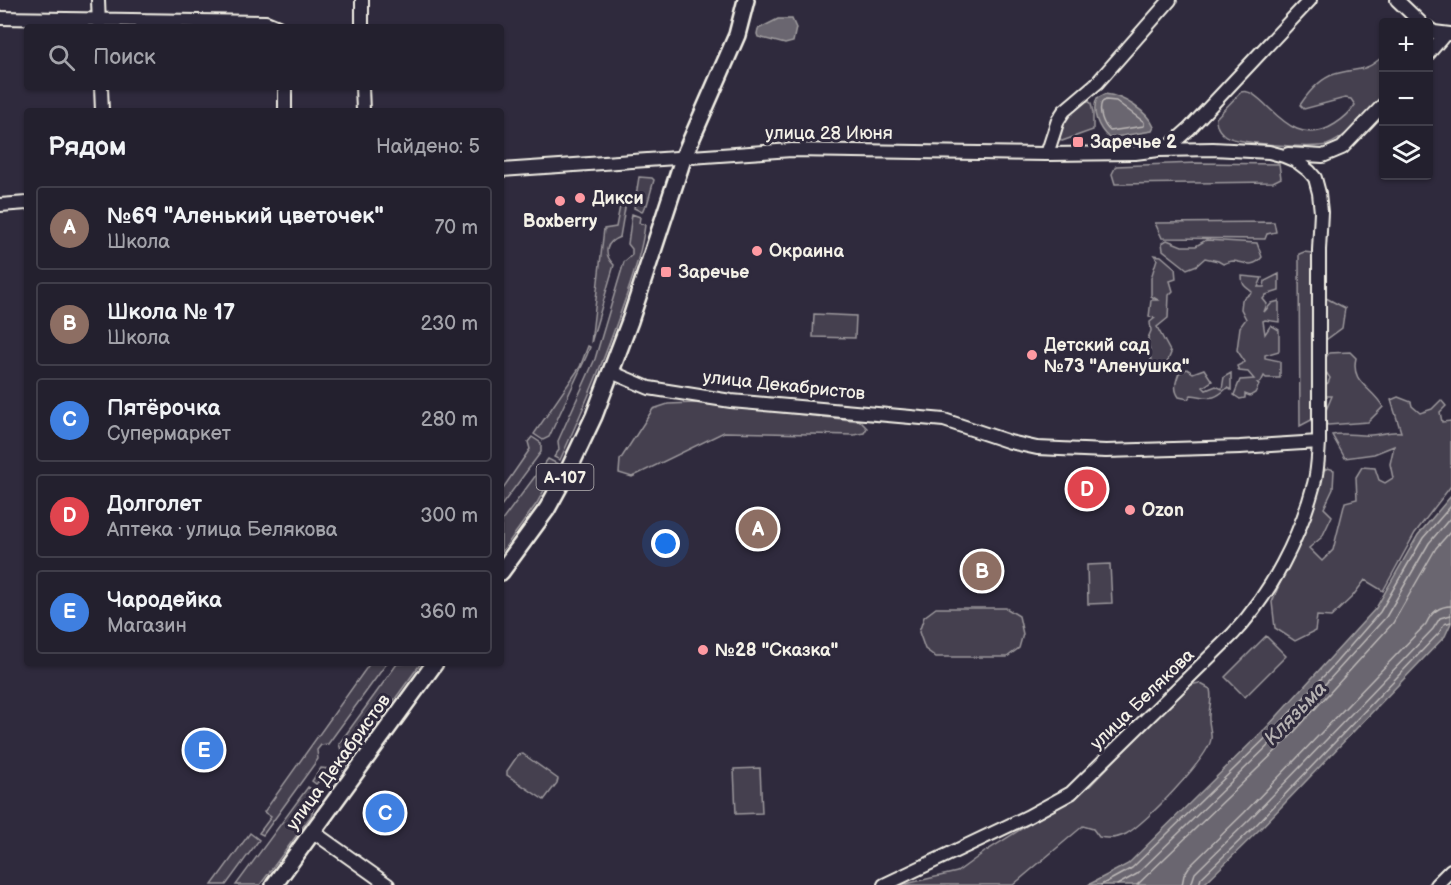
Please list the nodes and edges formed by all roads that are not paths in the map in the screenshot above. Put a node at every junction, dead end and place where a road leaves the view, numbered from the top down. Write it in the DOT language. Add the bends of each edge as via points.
graph roads {
  1 [pos="98,0"];
  2 [pos="363,0"];
  3 [pos="746,0"];
  4 [pos="1170,0"];
  5 [pos="1310,0"];
  6 [pos="1397,0"];
  7 [pos="0,18"];
  8 [pos="1416,18"];
  9 [pos="98,24"];
  10 [pos="271,24"];
  11 [pos="362,24"];
  12 [pos="1433,30"];
  13 [pos="1448,34"];
  14 [pos="1433,49"];
  15 [pos="101,90"];
  16 [pos="285,90"];
  17 [pos="362,90"];
  18 [pos="102,108"];
  19 [pos="285,108"];
  20 [pos="363,108"];
  21 [pos="1379,108"];
  22 [pos="1158,150"];
  23 [pos="1047,154"];
  24 [pos="1278,154"];
  25 [pos="684,156"];
  26 [pos="504,170"];
  27 [pos="24,203"];
  28 [pos="0,205"];
  29 [pos="611,372"];
  30 [pos="1319,442"];
  31 [pos="504,568"];
  32 [pos="433,666"];
  33 [pos="312,831"];
  34 [pos="1451,870"];
  35 [pos="274,885"];
  36 [pos="388,885"];
  37 [pos="884,885"];
  38 [pos="1436,885"];
  1 -- 9 [label="street"];
  2 -- 11 [label="street"];
  3 -- 25 [label="main road, А-107" via="737,35"];
  4 -- 23 [label="street" via="1097,83 1064,111"];
  5 -- 22 [label="street" via="1190,128 1171,146"];
  6 -- 8 [label="street"];
  7 -- 9 [label="street"];
  9 -- 10 [label="street"];
  12 -- 13 [label="street"];
  13 -- 14 [label="street"];
  15 -- 18 [label="street"];
  16 -- 19 [label="street"];
  17 -- 20 [label="street"];
  21 -- 24 [label="street" via="1342,148 1323,156"];
  22 -- 23 [label="street, улица 28 Июня"];
  22 -- 24 [label="street, улица Белякова"];
  23 -- 25 [label="street, улица 28 Июня" via="792,150"];
  24 -- 30 [label="street, улица Белякова" via="1309,171 1319,193"];
  25 -- 26 [label="street, улица 28 Июня"];
  25 -- 29 [label="main road, А-107"];
  27 -- 28 [label="street"];
  29 -- 30 [label="street, улица Декабристов" via="649,388 731,401 955,423 1023,446 1106,451"];
  29 -- 31 [label="main road, А-107" via="569,469 547,509"];
  30 -- 37 [label="street, улица Белякова" via="1314,484 1289,550 1265,594 1233,634 1071,793"];
  32 -- 33 [label="main road, улица Декабристов"];
  33 -- 35 [label="main road, улица Декабристов"];
  33 -- 36 [label="street"];
  34 -- 38 [label="street"];
}
